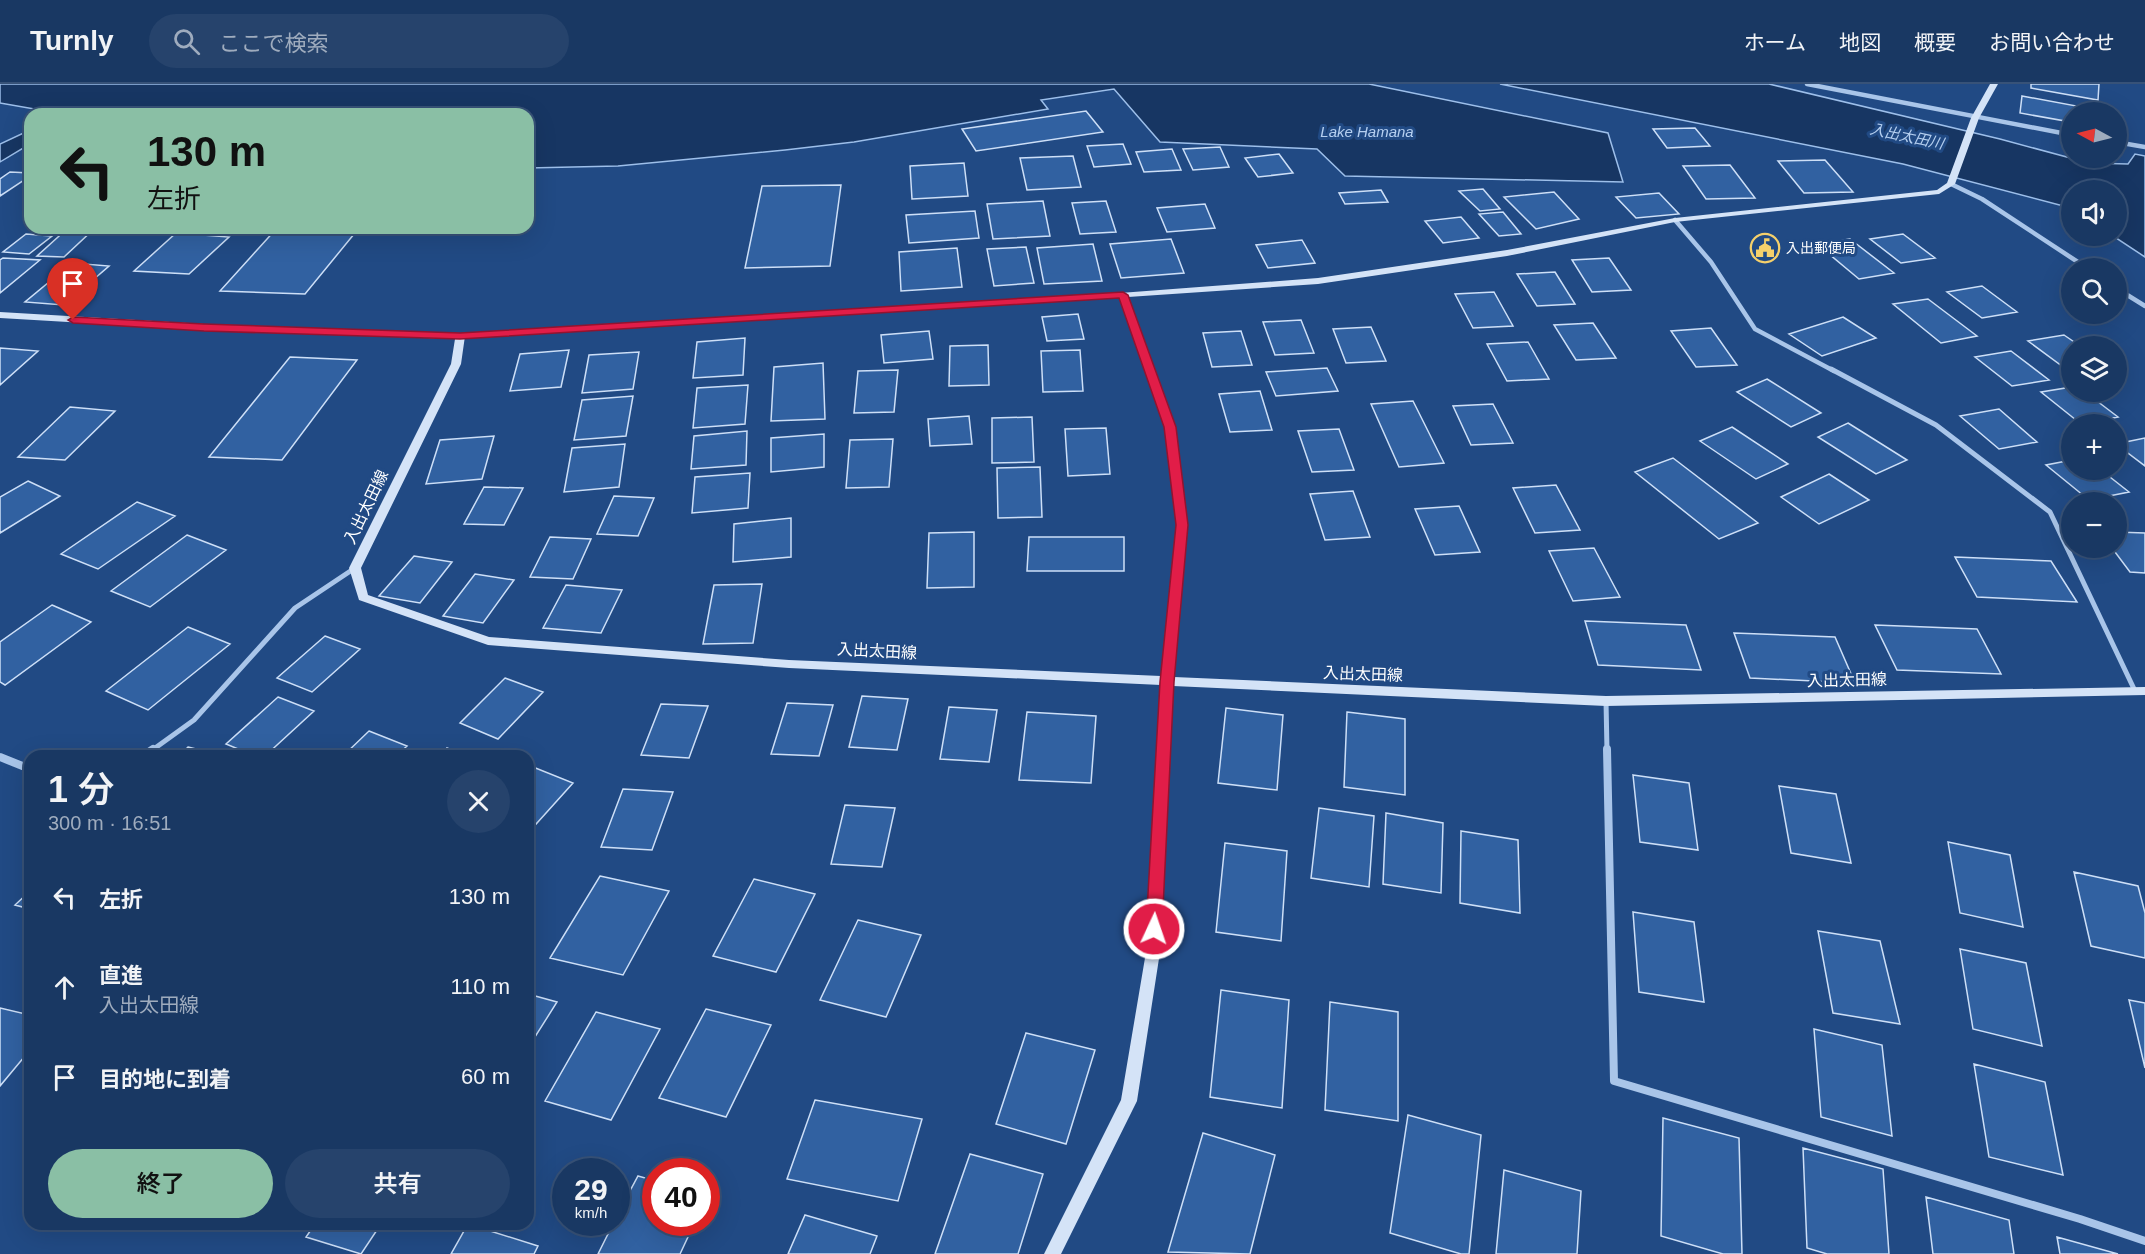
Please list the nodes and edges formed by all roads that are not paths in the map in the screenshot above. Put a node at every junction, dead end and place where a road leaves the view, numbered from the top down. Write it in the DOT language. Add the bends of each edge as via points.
graph roads {
  1 [pos="1807,84"];
  2 [pos="1994,84"];
  3 [pos="1975,118"];
  4 [pos="2061,133"];
  5 [pos="2127,144"];
  6 [pos="2145,147"];
  7 [pos="1951,184"];
  8 [pos="1675,220"];
  9 [pos="2071,258"];
  10 [pos="1123,295"];
  11 [pos="2127,295"];
  12 [pos="2145,306"];
  13 [pos="0,315"];
  14 [pos="460,336"];
  15 [pos="355,568"];
  16 [pos="1167,682"];
  17 [pos="2140,691"];
  18 [pos="1606,701"];
  19 [pos="152,750"];
  20 [pos="0,757"];
  21 [pos="24,767"];
  22 [pos="2145,1241"];
  23 [pos="1052,1254"];
  1 -- 3 [label="street"];
  2 -- 3 [label="street"];
  3 -- 4 [label="street"];
  3 -- 7 [label="street"];
  5 -- 6 [label="street"];
  7 -- 8 [label="street" via="1939,192"];
  7 -- 9 [label="street" via="1982,199"];
  8 -- 10 [label="street" via="1507,253 1318,280"];
  8 -- 17 [label="street" via="1711,262 1755,330 1936,425 2050,512"];
  10 -- 14 [label="street"];
  10 -- 16 [label="street" via="1170,427 1182,525"];
  11 -- 12 [label="street"];
  13 -- 14 [label="street"];
  14 -- 15 [label="street, 入出太田線" via="456,364"];
  15 -- 16 [label="street, 入出太田線" via="363,597 488,641 789,664"];
  15 -- 19 [label="street" via="295,608 194,720"];
  16 -- 18 [label="street, 入出太田線"];
  16 -- 23 [label="street" via="1153,952 1129,1101"];
  17 -- 18 [label="street, 入出太田線"];
  18 -- 22 [label="street" via="1614,1081 2080,1218"];
  20 -- 21 [label="street"];
}
